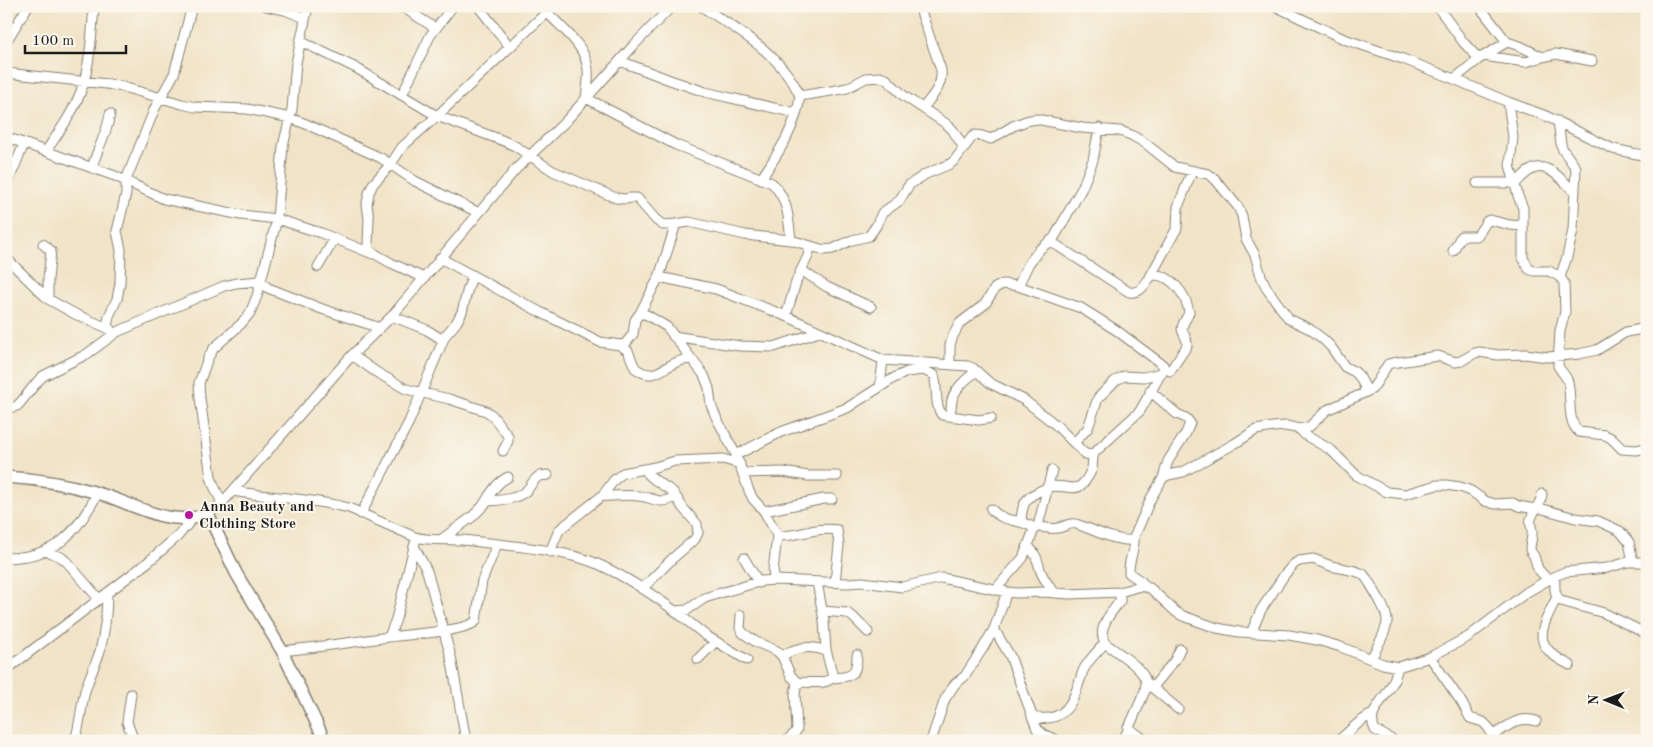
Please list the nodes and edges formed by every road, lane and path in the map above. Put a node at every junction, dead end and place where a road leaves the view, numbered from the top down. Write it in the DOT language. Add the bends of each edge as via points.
graph roads {
  1 [pos="20,6"];
  2 [pos="28,6"];
  3 [pos="94,6"];
  4 [pos="192,6"];
  5 [pos="266,6"];
  6 [pos="308,6"];
  7 [pos="401,6"];
  8 [pos="453,6"];
  9 [pos="478,6"];
  10 [pos="672,6"];
  11 [pos="701,6"];
  12 [pos="919,6"];
  13 [pos="1275,6"];
  14 [pos="1437,6"];
  15 [pos="1479,6"];
  16 [pos="549,9"];
  17 [pos="21,17"];
  18 [pos="305,18"];
  19 [pos="435,28"];
  20 [pos="300,41"];
  21 [pos="6,42"];
  22 [pos="1507,42"];
  23 [pos="510,47"];
  24 [pos="1542,57"];
  25 [pos="1481,58"];
  26 [pos="1592,60"];
  27 [pos="620,61"];
  28 [pos="6,73"];
  29 [pos="1454,79"];
  30 [pos="84,81"];
  31 [pos="402,95"];
  32 [pos="800,96"];
  33 [pos="586,98"];
  34 [pos="160,99"];
  35 [pos="1508,102"];
  36 [pos="923,108"];
  37 [pos="110,114"];
  38 [pos="796,114"];
  39 [pos="437,116"];
  40 [pos="290,118"];
  41 [pos="1558,121"];
  42 [pos="1099,128"];
  43 [pos="6,137"];
  44 [pos="24,144"];
  45 [pos="964,148"];
  46 [pos="46,151"];
  47 [pos="530,156"];
  48 [pos="1647,156"];
  49 [pos="391,164"];
  50 [pos="92,168"];
  51 [pos="1192,171"];
  52 [pos="761,179"];
  53 [pos="126,180"];
  54 [pos="1477,183"];
  55 [pos="1516,183"];
  56 [pos="6,187"];
  57 [pos="1574,191"];
  58 [pos="478,213"];
  59 [pos="277,219"];
  60 [pos="676,224"];
  61 [pos="1523,226"];
  62 [pos="335,238"];
  63 [pos="792,240"];
  64 [pos="1050,241"];
  65 [pos="43,244"];
  66 [pos="810,246"];
  67 [pos="1453,252"];
  68 [pos="373,254"];
  69 [pos="6,258"];
  70 [pos="440,258"];
  71 [pos="318,267"];
  72 [pos="801,270"];
  73 [pos="473,275"];
  74 [pos="660,277"];
  75 [pos="1560,277"];
  76 [pos="424,278"];
  77 [pos="1150,278"];
  78 [pos="260,281"];
  79 [pos="1018,286"];
  80 [pos="48,299"];
  81 [pos="871,307"];
  82 [pos="640,313"];
  83 [pos="392,316"];
  84 [pos="786,316"];
  85 [pos="107,327"];
  86 [pos="380,328"];
  87 [pos="1647,328"];
  88 [pos="117,332"];
  89 [pos="819,332"];
  90 [pos="673,336"];
  91 [pos="443,340"];
  92 [pos="620,345"];
  93 [pos="352,355"];
  94 [pos="1558,356"];
  95 [pos="691,359"];
  96 [pos="883,360"];
  97 [pos="950,364"];
  98 [pos="977,371"];
  99 [pos="1166,372"];
  100 [pos="880,387"];
  101 [pos="1150,392"];
  102 [pos="421,393"];
  103 [pos="1364,393"];
  104 [pos="6,409"];
  105 [pos="948,416"];
  106 [pos="991,418"];
  107 [pos="1300,429"];
  108 [pos="1074,443"];
  109 [pos="1647,448"];
  110 [pos="503,451"];
  111 [pos="736,455"];
  112 [pos="1093,455"];
  113 [pos="741,468"];
  114 [pos="645,469"];
  115 [pos="1052,470"];
  116 [pos="548,475"];
  117 [pos="837,476"];
  118 [pos="6,477"];
  119 [pos="508,477"];
  120 [pos="1163,478"];
  121 [pos="1047,487"];
  122 [pos="233,491"];
  123 [pos="98,493"];
  124 [pos="1542,494"];
  125 [pos="602,496"];
  126 [pos="676,497"];
  127 [pos="832,499"];
  128 [pos="222,502"];
  129 [pos="484,504"];
  130 [pos="1536,508"];
  131 [pos="991,509"];
  132 [pos="764,511"];
  133 [pos="208,514"];
  134 [pos="361,514"];
  135 [pos="192,519"];
  136 [pos="1021,521"];
  137 [pos="1036,527"];
  138 [pos="777,536"];
  139 [pos="1134,538"];
  140 [pos="442,539"];
  141 [pos="415,541"];
  142 [pos="497,544"];
  143 [pos="1028,546"];
  144 [pos="46,551"];
  145 [pos="550,552"];
  146 [pos="6,558"];
  147 [pos="744,558"];
  148 [pos="1634,562"];
  149 [pos="1647,562"];
  150 [pos="1551,578"];
  151 [pos="775,580"];
  152 [pos="759,582"];
  153 [pos="818,582"];
  154 [pos="835,582"];
  155 [pos="1146,587"];
  156 [pos="642,589"];
  157 [pos="996,590"];
  158 [pos="1007,592"];
  159 [pos="1120,592"];
  160 [pos="107,593"];
  161 [pos="1055,593"];
  162 [pos="1557,598"];
  163 [pos="99,599"];
  164 [pos="676,610"];
  165 [pos="822,610"];
  166 [pos="741,615"];
  167 [pos="994,629"];
  168 [pos="444,630"];
  169 [pos="868,632"];
  170 [pos="1251,633"];
  171 [pos="1647,634"];
  172 [pos="389,637"];
  173 [pos="715,642"];
  174 [pos="1105,644"];
  175 [pos="1180,650"];
  176 [pos="282,651"];
  177 [pos="826,651"];
  178 [pos="857,655"];
  179 [pos="782,656"];
  180 [pos="1430,657"];
  181 [pos="698,659"];
  182 [pos="1371,659"];
  183 [pos="747,660"];
  184 [pos="1570,665"];
  185 [pos="1398,666"];
  186 [pos="6,670"];
  187 [pos="832,678"];
  188 [pos="798,683"];
  189 [pos="1150,685"];
  190 [pos="131,694"];
  191 [pos="1178,709"];
  192 [pos="1373,714"];
  193 [pos="1032,717"];
  194 [pos="1536,722"];
  195 [pos="1128,727"];
  196 [pos="1495,738"];
  197 [pos="791,739"];
  198 [pos="75,741"];
  199 [pos="134,741"];
  200 [pos="325,741"];
  201 [pos="466,741"];
  202 [pos="931,741"];
  203 [pos="1059,741"];
  204 [pos="1123,741"];
  205 [pos="1146,741"];
  206 [pos="1338,741"];
  207 [pos="1394,741"];
  1 -- 17 [label="street"];
  2 -- 17 [label="street"];
  3 -- 30 [label="street"];
  4 -- 34 [label="street" via="174,74"];
  5 -- 18 [label="street"];
  6 -- 18 [label="street"];
  7 -- 19 [label="street"];
  8 -- 19 [label="street"];
  9 -- 23 [label="street"];
  10 -- 27 [label="street"];
  11 -- 32 [label="street" via="766,51 789,77"];
  12 -- 36 [label="street" via="942,78"];
  13 -- 29 [label="street" via="1344,40"];
  14 -- 25 [label="street"];
  15 -- 22 [label="street"];
  16 -- 23 [label="street"];
  16 -- 33 [label="street" via="584,53 588,69"];
  17 -- 21 [label="street"];
  18 -- 20 [label="street"];
  19 -- 31 [label="street"];
  20 -- 31 [label="street"];
  20 -- 40 [label="street"];
  22 -- 24 [label="street"];
  22 -- 25 [label="street"];
  23 -- 39 [label="street"];
  24 -- 25 [label="street" via="1517,62"];
  24 -- 26 [label="street" via="1556,54"];
  25 -- 29 [label="street"];
  27 -- 33 [label="street"];
  27 -- 38 [label="street" via="706,92"];
  28 -- 30 [label="street"];
  29 -- 35 [label="street"];
  30 -- 34 [label="street" via="123,87"];
  30 -- 46 [label="street" via="78,100"];
  31 -- 39 [label="street"];
  32 -- 36 [label="street" via="847,88 873,76 886,79"];
  32 -- 38 [label="street"];
  33 -- 47 [label="street"];
  33 -- 52 [label="street" via="676,145"];
  34 -- 40 [label="street" via="195,106 247,109"];
  34 -- 53 [label="street"];
  35 -- 41 [label="street"];
  35 -- 55 [label="street" via="1513,137 1510,164"];
  36 -- 45 [label="street" via="952,130"];
  37 -- 50 [label="street" via="107,131"];
  38 -- 52 [label="street" via="784,143"];
  39 -- 47 [label="street" via="504,141"];
  39 -- 49 [label="street" via="402,147"];
  40 -- 49 [label="street" via="319,128"];
  40 -- 59 [label="street" via="283,146"];
  41 -- 48 [label="street" via="1612,149"];
  41 -- 57 [label="street" via="1563,150 1576,168"];
  42 -- 45 [label="street" via="1036,119 1003,130 991,139 975,136"];
  42 -- 51 [label="street" via="1130,135 1174,166"];
  42 -- 64 [label="street" via="1090,171"];
  43 -- 44 [label="street"];
  44 -- 46 [label="street"];
  44 -- 56 [label="street"];
  45 -- 66 [label="street" via="950,164 909,185 900,201 882,213 869,236 833,249"];
  46 -- 50 [label="street"];
  47 -- 58 [label="street"];
  47 -- 60 [label="street" via="593,189 620,199 637,198 660,224"];
  49 -- 58 [label="street" via="415,181"];
  49 -- 68 [label="street" via="373,184 367,198 368,244"];
  50 -- 53 [label="street"];
  51 -- 77 [label="street" via="1178,208 1175,232"];
  51 -- 103 [label="street" via="1215,179 1238,207 1246,239 1268,289 1286,315 1323,339 1345,367 1359,376 1365,387"];
  52 -- 63 [label="street" via="772,183 780,192 786,204"];
  53 -- 59 [label="street" via="164,199"];
  53 -- 85 [label="street" via="117,231 121,250 120,283"];
  54 -- 55 [label="street"];
  55 -- 57 [label="street" via="1530,170 1547,169"];
  55 -- 61 [label="street" via="1523,208"];
  57 -- 75 [label="street" via="1573,230"];
  58 -- 70 [label="street"];
  59 -- 62 [label="street"];
  59 -- 78 [label="street"];
  60 -- 63 [label="street" via="689,222"];
  60 -- 74 [label="street"];
  61 -- 67 [label="street" via="1490,220 1477,236 1461,236"];
  61 -- 75 [label="street" via="1522,258 1526,265 1532,270 1549,271"];
  62 -- 68 [label="street"];
  62 -- 71 [label="street"];
  63 -- 66 [label="street"];
  64 -- 77 [label="street" via="1129,292 1140,291"];
  64 -- 79 [label="street" via="1029,263"];
  65 -- 80 [label="street" via="51,251"];
  66 -- 72 [label="street"];
  68 -- 76 [label="street"];
  69 -- 80 [label="street"];
  70 -- 73 [label="street"];
  70 -- 76 [label="street"];
  72 -- 81 [label="street" via="822,284"];
  72 -- 84 [label="street"];
  73 -- 91 [label="street" via="462,312"];
  73 -- 92 [label="street" via="584,335"];
  74 -- 82 [label="street"];
  74 -- 84 [label="street" via="716,289"];
  75 -- 94 [label="street" via="1566,301"];
  76 -- 83 [label="street"];
  77 -- 99 [label="street" via="1158,274 1174,283 1189,309 1182,327 1187,346"];
  78 -- 86 [label="street" via="268,288"];
  78 -- 88 [label="street" via="224,286"];
  78 -- 128 [label="street" via="250,313 214,348 199,383 211,476"];
  79 -- 97 [label="street" via="999,285 985,304 960,322 950,345"];
  79 -- 99 [label="street" via="1081,308 1097,317 1160,362"];
  80 -- 85 [label="street"];
  82 -- 90 [label="street" via="663,324"];
  82 -- 92 [label="street" via="635,320 633,334"];
  83 -- 86 [label="street"];
  83 -- 91 [label="street"];
  84 -- 89 [label="street"];
  85 -- 88 [label="street"];
  86 -- 93 [label="street"];
  87 -- 94 [label="street" via="1626,332 1597,350"];
  88 -- 104 [label="street" via="87,354 43,376 17,406"];
  89 -- 90 [label="street" via="774,347 740,346"];
  89 -- 96 [label="street"];
  90 -- 95 [label="street"];
  91 -- 102 [label="street"];
  92 -- 95 [label="street" via="628,351 635,368 646,374 655,374"];
  93 -- 102 [label="street" via="395,384"];
  93 -- 122 [label="street"];
  94 -- 103 [label="street" via="1479,352 1455,362 1438,356 1392,363 1388,364 1372,389"];
  94 -- 109 [label="street" via="1558,366 1569,384 1571,414 1576,430 1605,435 1622,449"];
  95 -- 111 [label="street" via="704,375 721,430"];
  96 -- 97 [label="street"];
  96 -- 100 [label="street"];
  97 -- 98 [label="street" via="968,366"];
  98 -- 105 [label="street" via="954,396"];
  98 -- 108 [label="street" via="990,383 1024,400"];
  99 -- 101 [label="street"];
  99 -- 108 [label="street" via="1144,377 1124,376 1115,381 1098,398 1088,428"];
  100 -- 105 [label="street" via="907,372 929,372 934,375 939,411"];
  100 -- 111 [label="street" via="847,408 781,432"];
  101 -- 112 [label="street" via="1140,411"];
  101 -- 120 [label="street" via="1190,423 1168,461"];
  102 -- 110 [label="street" via="488,412 508,436 508,444"];
  102 -- 134 [label="street"];
  103 -- 107 [label="street" via="1327,410 1308,427"];
  105 -- 106 [label="street" via="979,420"];
  107 -- 120 [label="street" via="1273,426 1256,430 1184,472"];
  107 -- 130 [label="street" via="1331,450 1356,476 1387,492 1405,494 1446,485 1471,491 1495,504 1512,503"];
  108 -- 112 [label="street" via="1085,454"];
  111 -- 113 [label="street"];
  112 -- 121 [label="street" via="1092,470 1082,486 1074,489"];
  113 -- 114 [label="street" via="724,459 694,459"];
  113 -- 117 [label="street"];
  113 -- 132 [label="street" via="753,499"];
  114 -- 125 [label="street" via="618,476"];
  114 -- 126 [label="street"];
  115 -- 121 [label="street"];
  116 -- 129 [label="street" via="539,476 517,496"];
  118 -- 123 [label="main road" via="57,482"];
  119 -- 129 [label="street" via="495,486"];
  120 -- 139 [label="street" via="1143,513"];
  121 -- 136 [label="street" via="1026,499"];
  121 -- 137 [label="street"];
  122 -- 128 [label="street"];
  122 -- 134 [label="street" via="318,502 349,508"];
  123 -- 135 [label="main road" via="167,518"];
  123 -- 144 [label="street" via="87,513 62,543"];
  124 -- 130 [label="street"];
  125 -- 126 [label="street" via="637,495 660,502"];
  125 -- 145 [label="street" via="559,530"];
  126 -- 156 [label="street" via="696,524 698,533"];
  127 -- 132 [label="street"];
  128 -- 133 [label="street"];
  129 -- 140 [label="street"];
  130 -- 148 [label="street" via="1598,521 1620,531 1629,542"];
  130 -- 150 [label="street" via="1530,522 1530,550 1538,570"];
  131 -- 136 [label="street" via="1001,518"];
  132 -- 138 [label="street"];
  133 -- 135 [label="main road"];
  133 -- 176 [label="main road" via="236,573"];
  134 -- 141 [label="street"];
  135 -- 160 [label="street" via="178,536"];
  136 -- 137 [label="street"];
  137 -- 139 [label="street" via="1060,528 1071,524 1123,539"];
  137 -- 143 [label="street"];
  138 -- 151 [label="street"];
  138 -- 154 [label="street" via="837,530 839,545"];
  139 -- 155 [label="street" via="1129,573"];
  140 -- 141 [label="street"];
  140 -- 142 [label="street"];
  141 -- 168 [label="street"];
  141 -- 172 [label="street"];
  142 -- 145 [label="street"];
  142 -- 168 [label="street" via="482,580 476,621 472,625"];
  143 -- 157 [label="street" via="1023,558"];
  143 -- 161 [label="street" via="1036,556 1045,582"];
  144 -- 146 [label="street"];
  144 -- 163 [label="street" via="67,562"];
  145 -- 156 [label="street" via="599,565"];
  147 -- 152 [label="street"];
  148 -- 149 [label="street"];
  148 -- 150 [label="street" via="1565,572"];
  150 -- 162 [label="street"];
  150 -- 180 [label="street" via="1468,637"];
  151 -- 152 [label="street"];
  151 -- 153 [label="street"];
  152 -- 164 [label="street" via="705,598 686,610"];
  153 -- 154 [label="street"];
  153 -- 165 [label="street"];
  154 -- 157 [label="street" via="902,586 942,578"];
  155 -- 159 [label="street"];
  155 -- 170 [label="street" via="1183,616 1225,630"];
  156 -- 164 [label="street"];
  157 -- 158 [label="street"];
  158 -- 161 [label="street"];
  158 -- 167 [label="street"];
  159 -- 161 [label="street"];
  159 -- 174 [label="street" via="1120,601 1107,617 1102,636"];
  160 -- 163 [label="street"];
  160 -- 198 [label="street" via="104,633 86,690"];
  162 -- 171 [label="street" via="1604,613"];
  162 -- 184 [label="street" via="1543,624 1541,636 1549,653"];
  163 -- 186 [label="street"];
  164 -- 173 [label="street"];
  165 -- 169 [label="street" via="847,613"];
  165 -- 177 [label="street"];
  166 -- 179 [label="street" via="743,633"];
  167 -- 193 [label="street" via="1010,656"];
  167 -- 202 [label="street" via="972,667 945,699"];
  168 -- 172 [label="street"];
  168 -- 201 [label="street"];
  170 -- 182 [label="street" via="1317,640"];
  170 -- 182 [label="street" via="1261,610 1285,574 1294,564 1313,559 1355,571 1368,579 1388,620"];
  172 -- 176 [label="street"];
  173 -- 181 [label="street"];
  173 -- 183 [label="street"];
  174 -- 189 [label="street" via="1136,666"];
  174 -- 193 [label="street" via="1084,670 1077,693 1068,707 1056,716"];
  175 -- 189 [label="street" via="1175,660"];
  176 -- 200 [label="main road"];
  177 -- 179 [label="street" via="802,648"];
  177 -- 187 [label="street"];
  178 -- 187 [label="street" via="853,673"];
  179 -- 188 [label="street"];
  180 -- 185 [label="street"];
  180 -- 196 [label="street" via="1470,718 1483,722"];
  182 -- 185 [label="street"];
  185 -- 192 [label="street" via="1391,688"];
  187 -- 188 [label="street" via="826,682"];
  188 -- 197 [label="street" via="795,688 797,729"];
  189 -- 191 [label="street"];
  189 -- 195 [label="street"];
  190 -- 199 [label="street" via="127,722"];
  192 -- 206 [label="street" via="1363,718"];
  192 -- 207 [label="street" via="1375,730"];
  193 -- 203 [label="street" via="1037,729"];
  194 -- 196 [label="street" via="1518,720"];
  195 -- 204 [label="street"];
  195 -- 205 [label="street"];
}
